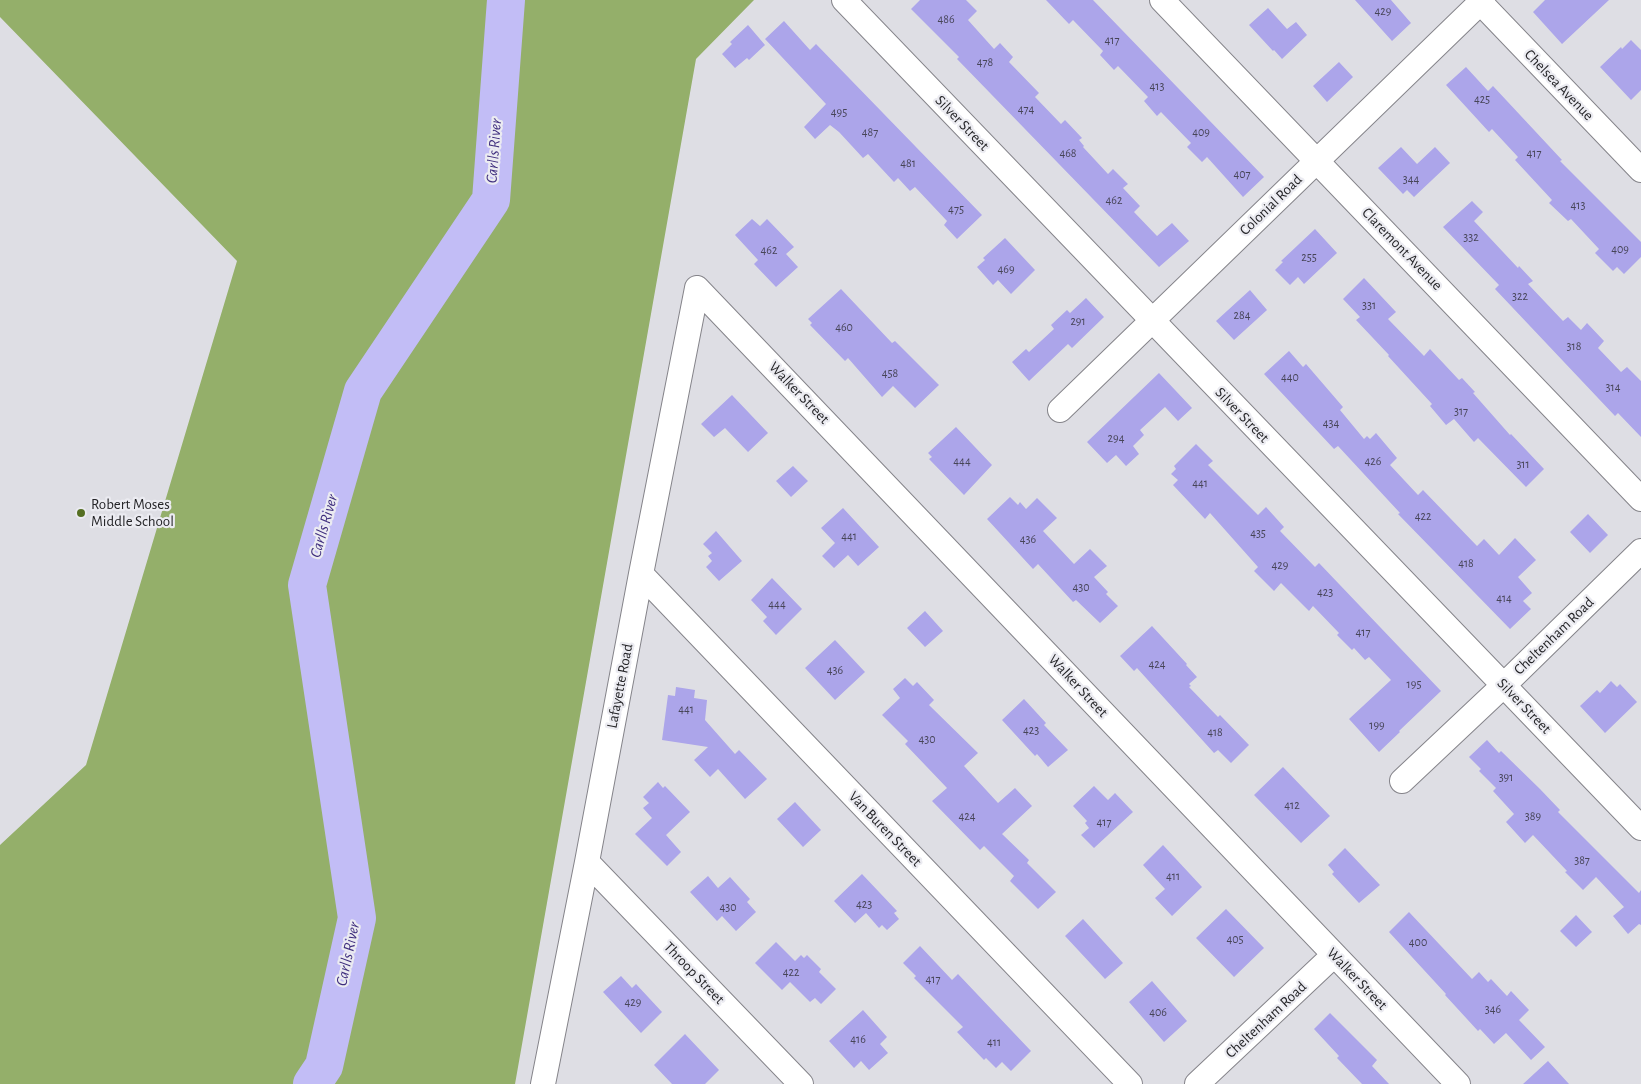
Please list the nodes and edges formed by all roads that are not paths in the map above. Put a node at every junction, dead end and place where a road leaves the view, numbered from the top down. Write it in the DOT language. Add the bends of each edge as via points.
graph roads {
  1 [pos="844,0"];
  2 [pos="1162,0"];
  3 [pos="1481,1"];
  4 [pos="1317,161"];
  5 [pos="1641,170"];
  6 [pos="697,288"];
  7 [pos="1151,321"];
  8 [pos="1060,410"];
  9 [pos="1641,499"];
  10 [pos="1641,551"];
  11 [pos="641,574"];
  12 [pos="1504,685"];
  13 [pos="1402,781"];
  14 [pos="1641,828"];
  15 [pos="587,862"];
  16 [pos="1334,956"];
  17 [pos="543,1084"];
  18 [pos="801,1084"];
  19 [pos="1130,1084"];
  20 [pos="1198,1084"];
  21 [pos="1458,1084"];
  1 -- 7 [label="street, Silver Street"];
  2 -- 4 [label="street, Claremont Avenue"];
  3 -- 4 [label="street, Colonial Road"];
  3 -- 5 [label="street, Chelsea Avenue"];
  4 -- 7 [label="street, Colonial Road"];
  4 -- 9 [label="street, Claremont Avenue"];
  6 -- 11 [label="street, Lafayette Road"];
  6 -- 16 [label="street, Walker Street"];
  7 -- 8 [label="street, Colonial Road"];
  7 -- 12 [label="street, Silver Street"];
  10 -- 12 [label="street, Cheltenham Road"];
  11 -- 15 [label="street, Lafayette Road"];
  11 -- 19 [label="street, Van Buren Street"];
  12 -- 13 [label="street, Cheltenham Road"];
  12 -- 14 [label="street, Silver Street"];
  15 -- 17 [label="street, Lafayette Road"];
  15 -- 18 [label="street, Throop Street"];
  16 -- 20 [label="street, Cheltenham Road"];
  16 -- 21 [label="street, Walker Street"];
}
